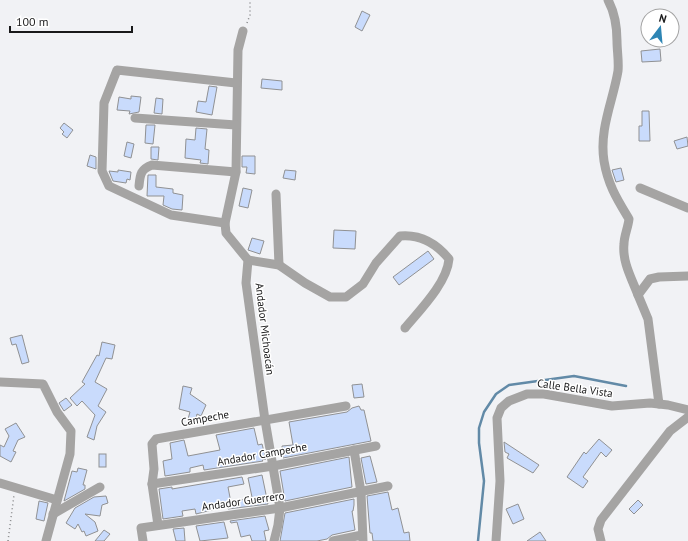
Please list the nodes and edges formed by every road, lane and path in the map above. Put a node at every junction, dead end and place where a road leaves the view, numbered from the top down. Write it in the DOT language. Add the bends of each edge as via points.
graph roads {
  1 [pos="250,0"];
  2 [pos="608,0"];
  3 [pos="243,31"];
  4 [pos="236,83"];
  5 [pos="135,118"];
  6 [pos="236,125"];
  7 [pos="236,172"];
  8 [pos="139,186"];
  9 [pos="640,188"];
  10 [pos="276,194"];
  11 [pos="688,208"];
  12 [pos="225,223"];
  13 [pos="248,260"];
  14 [pos="279,265"];
  15 [pos="688,276"];
  16 [pos="638,295"];
  17 [pos="405,328"];
  18 [pos="0,382"];
  19 [pos="659,404"];
  20 [pos="346,406"];
  21 [pos="688,410"];
  22 [pos="688,417"];
  23 [pos="265,420"];
  24 [pos="376,446"];
  25 [pos="354,450"];
  26 [pos="272,466"];
  27 [pos="0,483"];
  28 [pos="152,484"];
  29 [pos="388,486"];
  30 [pos="100,487"];
  31 [pos="16,488"];
  32 [pos="361,492"];
  33 [pos="57,500"];
  34 [pos="280,508"];
  35 [pos="53,514"];
  36 [pos="158,525"];
  37 [pos="363,538"];
  38 [pos="8,541"];
  39 [pos="46,541"];
  40 [pos="143,541"];
  41 [pos="274,541"];
  42 [pos="333,541"];
  43 [pos="496,541"];
  44 [pos="601,541"];
  1 -- 3 [label="path" via="250,15"];
  2 -- 16 [label="street" via="614,11 619,61 606,114 604,161 610,187 629,219 624,254"];
  3 -- 4 [label="street" via="238,50"];
  4 -- 6 [label="street"];
  4 -- 12 [label="street" via="117,70 104,103 102,171 109,186 171,215"];
  5 -- 6 [label="street"];
  6 -- 7 [label="street"];
  7 -- 8 [label="street" via="152,165 144,168 140,174"];
  7 -- 12 [label="street"];
  9 -- 11 [label="street"];
  10 -- 14 [label="street"];
  12 -- 13 [label="street" via="226,233"];
  13 -- 14 [label="street"];
  13 -- 23 [label="street, Andador Michoacán" via="246,283"];
  14 -- 17 [label="street" via="305,284 330,297 346,297 363,284 376,263 400,236 423,238 442,250 449,259 448,268 428,302"];
  15 -- 16 [label="street" via="650,279"];
  16 -- 19 [label="street" via="648,319"];
  18 -- 33 [label="street" via="43,384 57,412 71,431 70,454"];
  19 -- 21 [label="street, Calle Bella Vista"];
  19 -- 43 [label="street, Calle Bella Vista" via="612,406 538,394 527,394 509,401 501,408 497,418 500,481"];
  20 -- 23 [label="street, Campeche"];
  22 -- 44 [label="street" via="670,431 601,520 598,529"];
  23 -- 26 [label="street, Andador Michoacán"];
  23 -- 28 [label="street, Campeche" via="156,439 152,444"];
  24 -- 25 [label="street, Andador Campeche"];
  25 -- 26 [label="street, Andador Campeche"];
  25 -- 32 [label="street"];
  26 -- 28 [label="street, Andador Campeche"];
  26 -- 34 [label="street, Andador Michoacán"];
  27 -- 31 [label="street"];
  28 -- 36 [label="street, Campeche"];
  29 -- 32 [label="street, Andador Guerrero"];
  30 -- 35 [label="street"];
  31 -- 33 [label="street"];
  31 -- 38 [label="path"];
  32 -- 34 [label="street, Andador Guerrero"];
  32 -- 37 [label="street"];
  33 -- 35 [label="street"];
  34 -- 36 [label="street, Andador Guerrero"];
  34 -- 41 [label="street, Andador Michoacán"];
  35 -- 39 [label="street"];
  36 -- 40 [label="street, Andador Guerrero" via="141,528"];
  37 -- 42 [label="street"];
}
